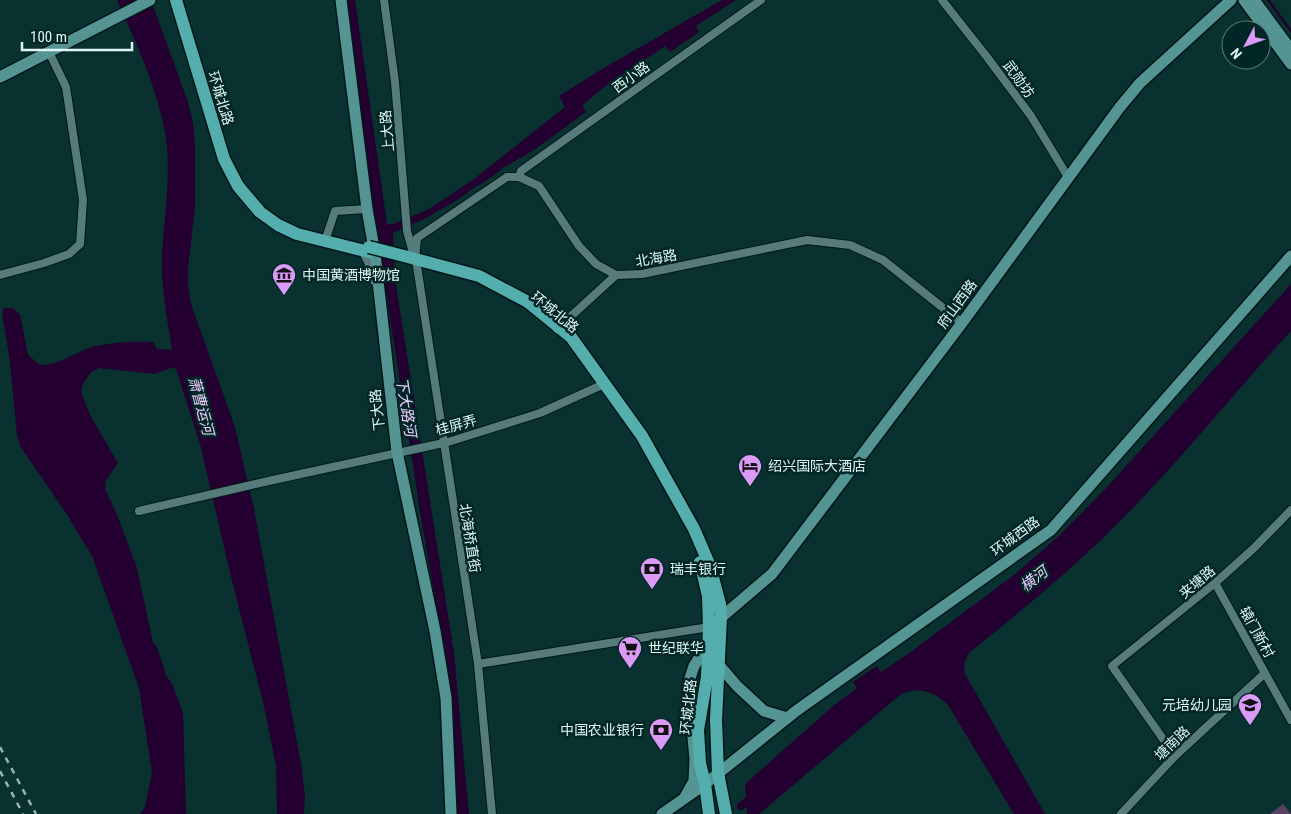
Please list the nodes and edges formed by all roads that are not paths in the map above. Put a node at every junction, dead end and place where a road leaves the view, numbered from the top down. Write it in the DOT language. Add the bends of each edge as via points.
graph roads {
  1 [pos="150,0"];
  2 [pos="176,0"];
  3 [pos="182,0"];
  4 [pos="341,0"];
  5 [pos="384,0"];
  6 [pos="760,0"];
  7 [pos="942,0"];
  8 [pos="1231,0"];
  9 [pos="1244,0"];
  10 [pos="1254,0"];
  11 [pos="1291,50"];
  12 [pos="49,52"];
  13 [pos="1291,64"];
  14 [pos="0,77"];
  15 [pos="519,177"];
  16 [pos="1068,177"];
  17 [pos="367,208"];
  18 [pos="327,235"];
  19 [pos="366,250"];
  20 [pos="1291,256"];
  21 [pos="410,261"];
  22 [pos="0,275"];
  23 [pos="616,275"];
  24 [pos="380,291"];
  25 [pos="962,323"];
  26 [pos="557,329"];
  27 [pos="602,385"];
  28 [pos="443,443"];
  29 [pos="397,452"];
  30 [pos="1291,510"];
  31 [pos="139,511"];
  32 [pos="1215,583"];
  33 [pos="721,617"];
  34 [pos="709,627"];
  35 [pos="708,644"];
  36 [pos="478,664"];
  37 [pos="719,665"];
  38 [pos="1265,673"];
  39 [pos="788,718"];
  40 [pos="1291,720"];
  41 [pos="1175,756"];
  42 [pos="718,774"];
  43 [pos="705,784"];
  44 [pos="683,800"];
  45 [pos="709,813"];
  46 [pos="451,814"];
  47 [pos="492,814"];
  48 [pos="662,814"];
  49 [pos="726,814"];
  50 [pos="1121,814"];
  1 -- 12 [label="street"];
  2 -- 19 [label="main road, 环城北路" via="224,159 238,186 260,212 278,225 297,234"];
  3 -- 18 [label="main road, 环城北路" via="227,158 241,184 263,208 281,220"];
  4 -- 17 [label="street, 下大路"];
  5 -- 21 [label="street, 上大路" via="395,82"];
  6 -- 15 [label="street, 西小路" via="521,172"];
  7 -- 16 [label="street, 武勋坊" via="1031,116"];
  8 -- 16 [label="street, 府山西路" via="1140,83"];
  9 -- 13 [label="street"];
  10 -- 11 [label="street"];
  12 -- 14 [label="street"];
  12 -- 22 [label="street" via="66,87 82,200 80,244 69,254"];
  15 -- 21 [label="street" via="507,177 417,238"];
  15 -- 23 [label="street" via="539,186 579,246 596,264"];
  16 -- 25 [label="street, 府山西路"];
  17 -- 18 [label="street" via="335,210"];
  17 -- 24 [label="street, 下大路"];
  18 -- 19 [label="main road, 环城北路"];
  19 -- 21 [label="main road, 环城北路, bridge"];
  19 -- 24 [label="street" via="375,286"];
  20 -- 39 [label="street, 环城西路" via="1051,530"];
  21 -- 26 [label="main road, 环城北路" via="479,276 528,302"];
  21 -- 28 [label="street, 北海桥直街"];
  23 -- 25 [label="street, 北海路" via="642,274 807,240 850,244 883,260"];
  23 -- 26 [label="street"];
  24 -- 29 [label="street, 下大路"];
  25 -- 33 [label="street, 府山西路" via="772,574"];
  26 -- 27 [label="main road, 环城北路" via="571,337"];
  27 -- 28 [label="street, 桂屏弄" via="540,414"];
  27 -- 33 [label="main road, 环城北路" via="642,436 694,529 710,566"];
  27 -- 34 [label="main road, 环城北路" via="691,536 708,596"];
  28 -- 29 [label="street, 桂屏弄"];
  28 -- 36 [label="street, 北海桥直街"];
  29 -- 31 [label="street, 桂屏弄"];
  29 -- 46 [label="street, 下大路" via="446,698"];
  30 -- 32 [label="street, 夹塘路"];
  32 -- 38 [label="street, 辕门新村"];
  32 -- 41 [label="street, 夹塘路" via="1112,666"];
  33 -- 34 [label="street, 府山西路"];
  33 -- 37 [label="main road, 环城北路"];
  34 -- 35 [label="main road, 环城北路"];
  34 -- 36 [label="street"];
  35 -- 43 [label="main road, 环城北路" via="707,677 698,730"];
  35 -- 44 [label="street" via="694,666 688,684 694,781"];
  36 -- 47 [label="street, 北海桥直街"];
  37 -- 39 [label="street" via="736,686 764,711"];
  37 -- 42 [label="main road, 环城北路"];
  38 -- 40 [label="street, 辕门新村"];
  38 -- 41 [label="street, 塘南路"];
  39 -- 42 [label="street, 环城西路"];
  41 -- 50 [label="street, 塘南路"];
  42 -- 43 [label="street, 环城西路"];
  42 -- 49 [label="main road, 环城北路"];
  43 -- 44 [label="street, 环城西路"];
  43 -- 45 [label="main road, 环城北路"];
  44 -- 48 [label="street, 环城西路"];
}
